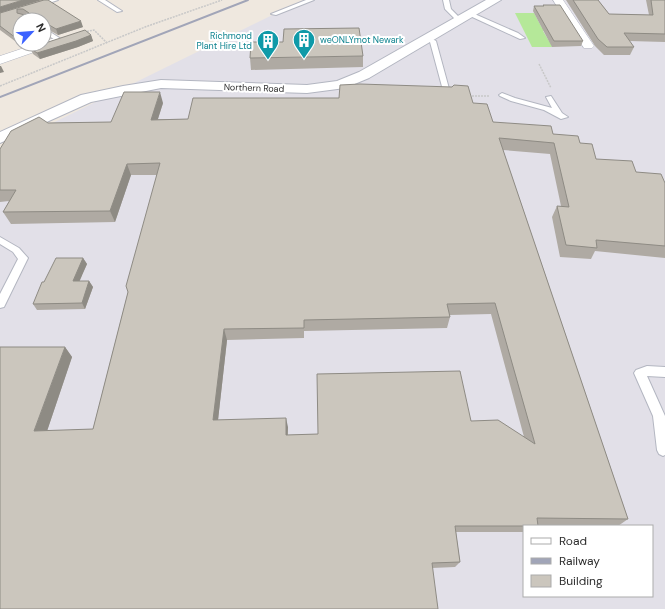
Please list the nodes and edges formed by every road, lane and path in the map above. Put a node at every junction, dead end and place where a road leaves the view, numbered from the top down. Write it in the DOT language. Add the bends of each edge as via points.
graph roads {
  1 [pos="54,0"];
  2 [pos="101,0"];
  3 [pos="222,0"];
  4 [pos="312,0"];
  5 [pos="446,0"];
  6 [pos="495,0"];
  7 [pos="558,0"];
  8 [pos="27,8"];
  9 [pos="119,11"];
  10 [pos="274,14"];
  11 [pos="465,17"];
  12 [pos="83,32"];
  13 [pos="52,35"];
  14 [pos="427,38"];
  15 [pos="522,38"];
  16 [pos="59,40"];
  17 [pos="107,43"];
  18 [pos="588,46"];
  19 [pos="0,60"];
  20 [pos="539,64"];
  21 [pos="0,86"];
  22 [pos="551,94"];
  23 [pos="436,95"];
  24 [pos="502,95"];
  25 [pos="465,96"];
  26 [pos="0,138"];
  27 [pos="0,240"];
  28 [pos="0,304"];
  29 [pos="665,372"];
  30 [pos="664,450"];
  1 -- 8 [label="lane"];
  2 -- 9 [label="lane"];
  3 -- 17 [label="path"];
  4 -- 10 [label="lane"];
  5 -- 11 [label="lane" via="448,9"];
  6 -- 11 [label="street, Northern Road"];
  7 -- 18 [label="street"];
  11 -- 14 [label="street, Northern Road"];
  11 -- 15 [label="lane"];
  12 -- 16 [label="street"];
  12 -- 17 [label="path" via="94,30"];
  13 -- 16 [label="lane"];
  14 -- 23 [label="lane" via="433,41 448,96"];
  14 -- 26 [label="street, Northern Road" via="346,88 161,84 86,98"];
  16 -- 19 [label="street"];
  17 -- 21 [label="path"];
  20 -- 22 [label="path"];
  22 -- 24 [label="lane" via="561,116 546,108"];
  24 -- 25 [label="path"];
  27 -- 28 [label="lane" via="23,258"];
  29 -- 30 [label="lane" via="640,373 658,416"];
}
